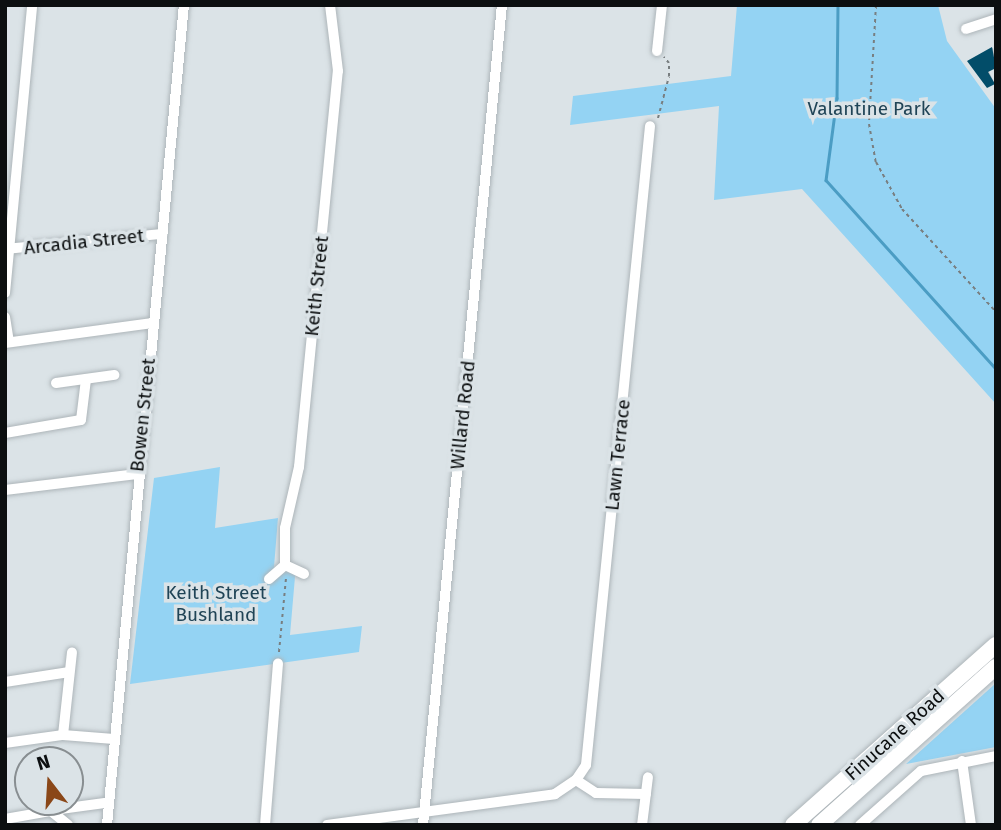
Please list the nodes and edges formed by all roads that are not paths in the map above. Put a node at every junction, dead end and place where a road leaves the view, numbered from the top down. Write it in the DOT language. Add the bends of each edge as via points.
graph roads {
  1 [pos="32,5"];
  2 [pos="184,5"];
  3 [pos="330,5"];
  4 [pos="502,5"];
  5 [pos="662,5"];
  6 [pos="996,19"];
  7 [pos="966,29"];
  8 [pos="657,51"];
  9 [pos="650,126"];
  10 [pos="162,234"];
  11 [pos="8,249"];
  12 [pos="5,293"];
  13 [pos="6,319"];
  14 [pos="153,323"];
  15 [pos="7,343"];
  16 [pos="114,375"];
  17 [pos="86,379"];
  18 [pos="56,383"];
  19 [pos="5,433"];
  20 [pos="137,474"];
  21 [pos="5,490"];
  22 [pos="285,565"];
  23 [pos="304,574"];
  24 [pos="269,579"];
  25 [pos="996,645"];
  26 [pos="72,652"];
  27 [pos="278,664"];
  28 [pos="996,667"];
  29 [pos="69,672"];
  30 [pos="5,682"];
  31 [pos="63,735"];
  32 [pos="114,739"];
  33 [pos="5,743"];
  34 [pos="996,756"];
  35 [pos="962,761"];
  36 [pos="648,777"];
  37 [pos="576,780"];
  38 [pos="646,794"];
  39 [pos="105,806"];
  40 [pos="84,808"];
  41 [pos="22,816"];
  42 [pos="5,819"];
  43 [pos="424,819"];
  44 [pos="67,823"];
  45 [pos="107,825"];
  46 [pos="265,825"];
  47 [pos="327,825"];
  48 [pos="642,825"];
  49 [pos="793,825"];
  50 [pos="819,825"];
  51 [pos="860,825"];
  52 [pos="971,825"];
  1 -- 11 [label="street"];
  2 -- 10 [label="street, Bowen Street"];
  3 -- 22 [label="street, Keith Street" via="338,71 299,467 285,528"];
  4 -- 43 [label="street, Willard Road"];
  5 -- 8 [label="street"];
  6 -- 7 [label="street"];
  9 -- 37 [label="street, Lawn Terrace" via="591,745"];
  10 -- 11 [label="street, Arcadia Street"];
  10 -- 14 [label="street, Bowen Street"];
  11 -- 12 [label="street"];
  13 -- 15 [label="street"];
  14 -- 15 [label="street"];
  14 -- 20 [label="street, Bowen Street"];
  16 -- 17 [label="street"];
  17 -- 18 [label="street"];
  17 -- 19 [label="street" via="81,420"];
  20 -- 21 [label="street"];
  20 -- 32 [label="street, Bowen Street"];
  22 -- 23 [label="street"];
  22 -- 24 [label="street"];
  25 -- 49 [label="highway, Finucane Road"];
  26 -- 29 [label="street"];
  27 -- 46 [label="street"];
  28 -- 50 [label="highway, Finucane Road"];
  29 -- 30 [label="street"];
  29 -- 31 [label="street"];
  31 -- 32 [label="street"];
  31 -- 33 [label="street"];
  32 -- 39 [label="street, Bowen Street"];
  34 -- 35 [label="street"];
  35 -- 51 [label="street" via="920,771"];
  35 -- 52 [label="street"];
  36 -- 38 [label="street"];
  37 -- 38 [label="street" via="596,793"];
  37 -- 43 [label="street" via="555,793"];
  38 -- 48 [label="street"];
  39 -- 40 [label="street"];
  39 -- 44 [label="street" via="76,810"];
  39 -- 45 [label="street, Bowen Street"];
  41 -- 42 [label="street"];
  43 -- 47 [label="street"];
}
